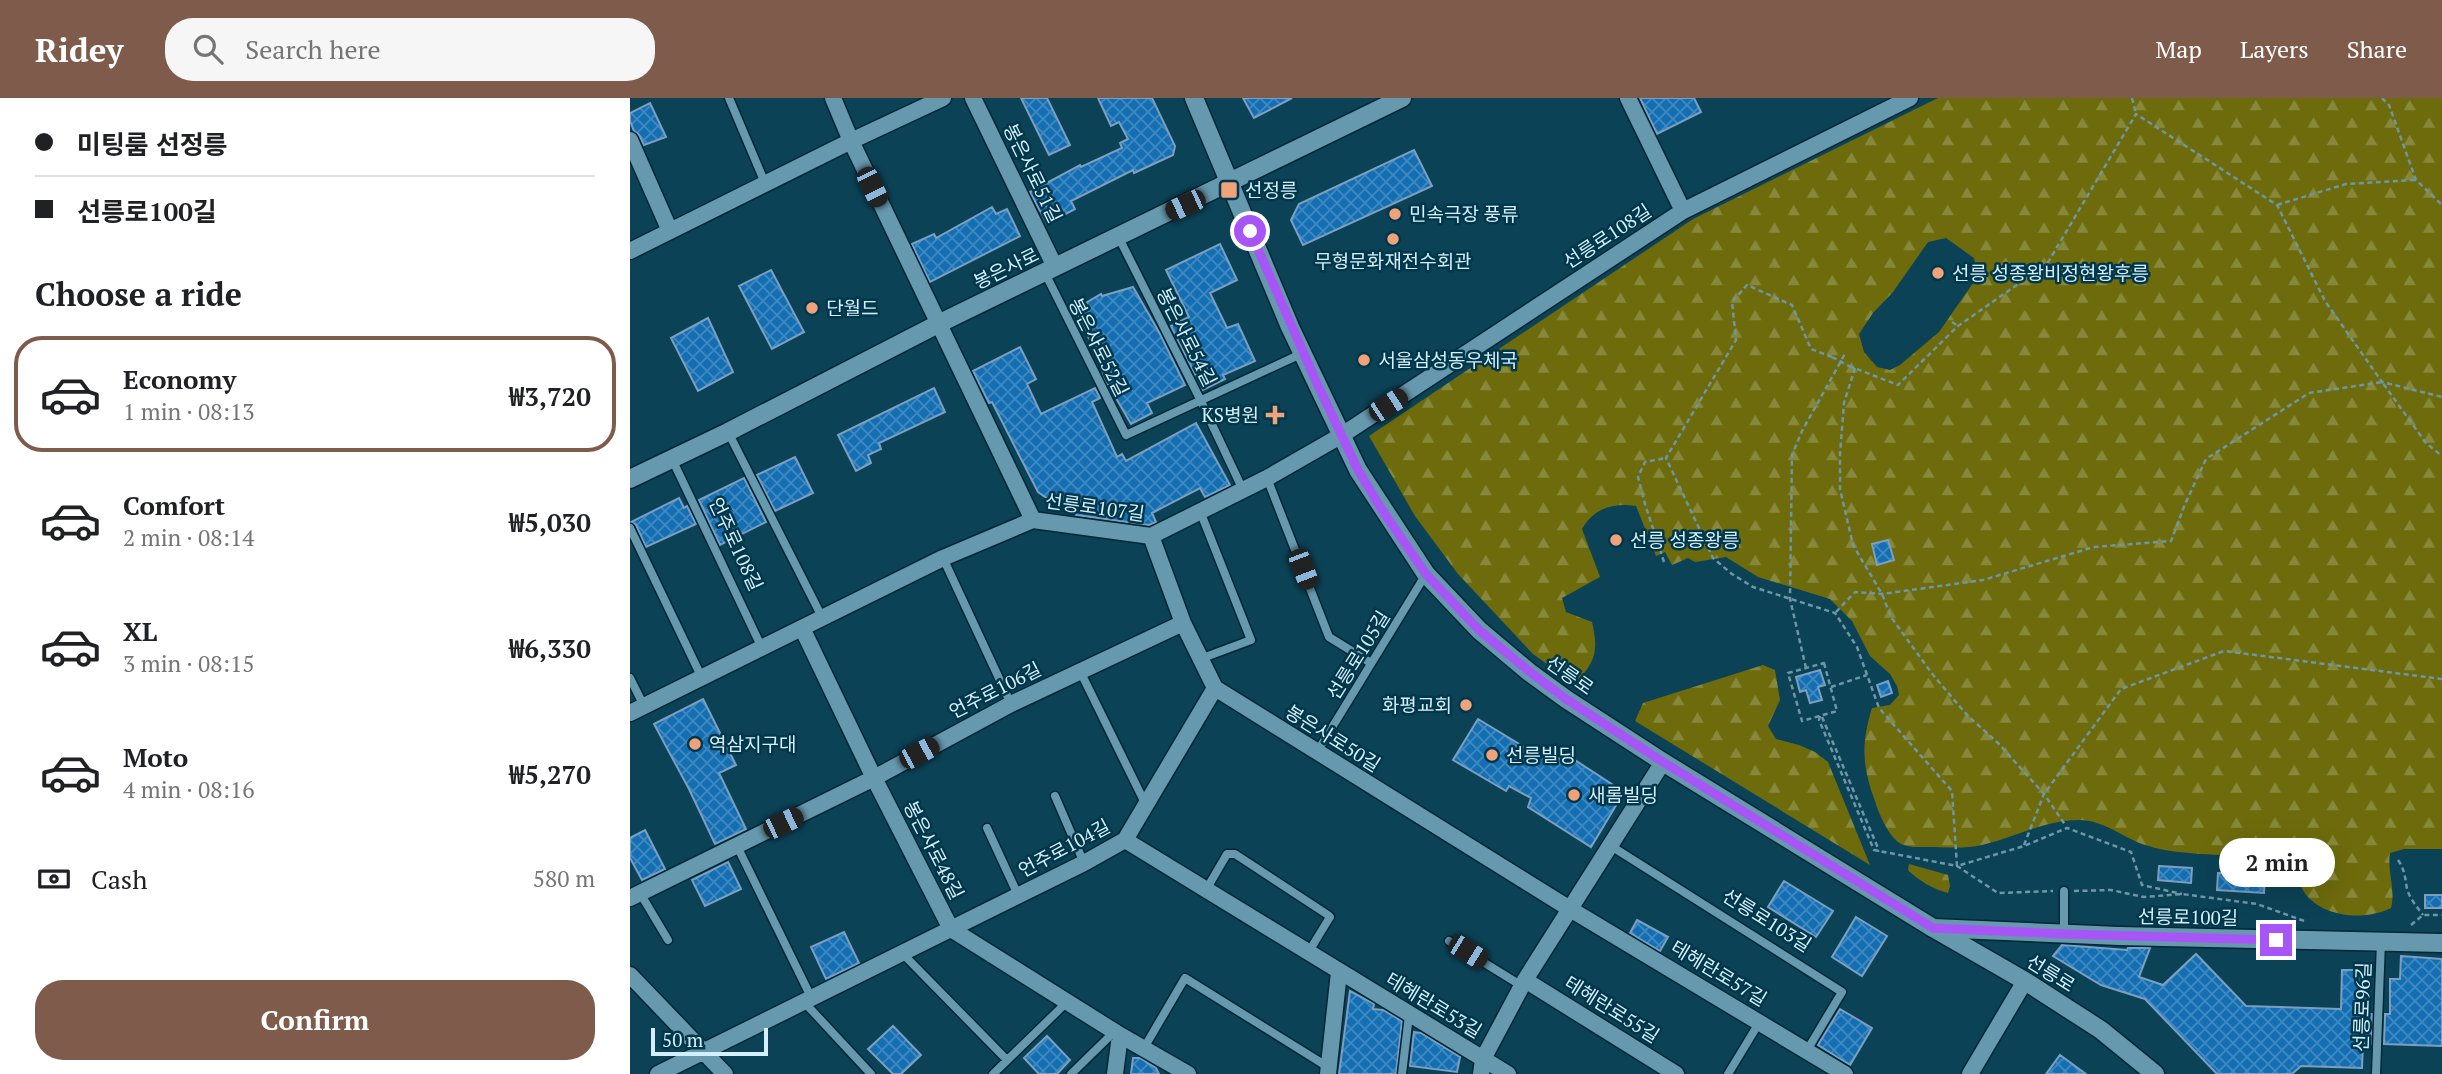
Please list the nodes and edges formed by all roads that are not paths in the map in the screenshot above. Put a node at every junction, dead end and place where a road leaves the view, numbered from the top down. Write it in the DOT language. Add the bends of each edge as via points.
graph roads {
  1 [pos="729,98"];
  2 [pos="833,98"];
  3 [pos="943,98"];
  4 [pos="973,98"];
  5 [pos="1194,98"];
  6 [pos="1402,98"];
  7 [pos="1628,98"];
  8 [pos="1910,98"];
  9 [pos="630,140"];
  10 [pos="850,141"];
  11 [pos="765,183"];
  12 [pos="1230,184"];
  13 [pos="1683,211"];
  14 [pos="670,231"];
  15 [pos="1118,236"];
  16 [pos="630,251"];
  17 [pos="1050,270"];
  18 [pos="938,324"];
  19 [pos="1303,353"];
  20 [pos="1200,399"];
  21 [pos="728,432"];
  22 [pos="1342,435"];
  23 [pos="672,459"];
  24 [pos="1267,478"];
  25 [pos="630,479"];
  26 [pos="1243,490"];
  27 [pos="1200,510"];
  28 [pos="1033,520"];
  29 [pos="630,528"];
  30 [pos="1151,536"];
  31 [pos="943,558"];
  32 [pos="1426,574"];
  33 [pos="823,619"];
  34 [pos="1184,623"];
  35 [pos="802,628"];
  36 [pos="762,648"];
  37 [pos="1200,659"];
  38 [pos="1371,663"];
  39 [pos="1080,671"];
  40 [pos="630,678"];
  41 [pos="702,678"];
  42 [pos="1216,688"];
  43 [pos="1011,704"];
  44 [pos="637,710"];
  45 [pos="1317,752"];
  46 [pos="1663,762"];
  47 [pos="874,778"];
  48 [pos="1055,796"];
  49 [pos="1146,806"];
  50 [pos="987,828"];
  51 [pos="1125,840"];
  52 [pos="737,846"];
  53 [pos="1611,846"];
  54 [pos="1084,863"];
  55 [pos="1206,890"];
  56 [pos="2064,891"];
  57 [pos="1018,895"];
  58 [pos="635,896"];
  59 [pos="1570,909"];
  60 [pos="1933,928"];
  61 [pos="951,929"];
  62 [pos="2064,934"];
  63 [pos="668,940"];
  64 [pos="1449,941"];
  65 [pos="2381,942"];
  66 [pos="2442,943"];
  67 [pos="901,952"];
  68 [pos="1308,953"];
  69 [pos="1339,972"];
  70 [pos="630,975"];
  71 [pos="2025,981"];
  72 [pos="1523,983"];
  73 [pos="807,999"];
  74 [pos="1067,1002"];
  75 [pos="1409,1015"];
  76 [pos="1760,1023"];
  77 [pos="1117,1033"];
  78 [pos="1144,1048"];
  79 [pos="703,1051"];
  80 [pos="1806,1052"];
  81 [pos="1007,1060"];
  82 [pos="1482,1067"];
  83 [pos="1329,1071"];
  84 [pos="658,1074"];
  85 [pos="725,1074"];
  86 [pos="871,1074"];
  87 [pos="993,1074"];
  88 [pos="1071,1074"];
  89 [pos="1115,1074"];
  90 [pos="1188,1074"];
  91 [pos="1402,1074"];
  92 [pos="1508,1074"];
  93 [pos="1676,1074"];
  94 [pos="1728,1074"];
  95 [pos="1845,1074"];
  96 [pos="1970,1074"];
  97 [pos="2155,1074"];
  98 [pos="2376,1074"];
  1 -- 11 [label="lane"];
  2 -- 10 [label="street"];
  3 -- 10 [label="street"];
  4 -- 17 [label="street, 봉은사로51길"];
  5 -- 12 [label="main road, 선릉로"];
  6 -- 12 [label="main road, 봉은사로"];
  7 -- 13 [label="street"];
  8 -- 13 [label="street, 선릉로108길"];
  9 -- 14 [label="street"];
  10 -- 11 [label="street"];
  10 -- 18 [label="street"];
  11 -- 14 [label="street"];
  12 -- 15 [label="main road, 봉은사로"];
  12 -- 19 [label="main road, 선릉로"];
  13 -- 22 [label="street, 선릉로108길"];
  14 -- 16 [label="street"];
  15 -- 17 [label="main road, 봉은사로"];
  15 -- 20 [label="lane, 봉은사로54길"];
  17 -- 18 [label="main road, 봉은사로"];
  17 -- 20 [label="lane, 봉은사로52길" via="1126,436"];
  18 -- 21 [label="main road, 봉은사로"];
  18 -- 28 [label="street"];
  19 -- 20 [label="lane"];
  19 -- 22 [label="main road, 선릉로"];
  20 -- 26 [label="lane, 봉은사로54길"];
  21 -- 23 [label="main road, 봉은사로"];
  21 -- 33 [label="lane"];
  22 -- 24 [label="street, 선릉로107길"];
  22 -- 32 [label="main road, 선릉로" via="1376,500"];
  23 -- 25 [label="main road, 봉은사로"];
  23 -- 36 [label="lane, 언주로108길"];
  24 -- 26 [label="street, 선릉로107길"];
  24 -- 38 [label="lane" via="1329,637"];
  26 -- 27 [label="street, 선릉로107길"];
  27 -- 30 [label="street, 선릉로107길"];
  27 -- 37 [label="lane" via="1251,640"];
  28 -- 30 [label="street, 선릉로107길"];
  28 -- 31 [label="street, 선릉로107길"];
  29 -- 41 [label="lane"];
  30 -- 34 [label="street, 봉은사로50길"];
  31 -- 33 [label="street, 선릉로107길"];
  31 -- 43 [label="lane"];
  32 -- 38 [label="lane, 선릉로105길"];
  32 -- 46 [label="main road, 선릉로" via="1479,630 1530,672"];
  33 -- 35 [label="street, 선릉로107길"];
  34 -- 37 [label="street, 봉은사로50길"];
  34 -- 39 [label="street, 언주로106길"];
  35 -- 36 [label="street"];
  35 -- 47 [label="street, 봉은사로48길"];
  36 -- 41 [label="street"];
  37 -- 42 [label="street, 봉은사로50길"];
  38 -- 45 [label="lane, 선릉로105길"];
  39 -- 43 [label="street, 언주로106길"];
  39 -- 49 [label="lane"];
  40 -- 44 [label="lane"];
  41 -- 44 [label="street"];
  42 -- 45 [label="street, 봉은사로50길"];
  42 -- 49 [label="street, 언주로104길"];
  43 -- 47 [label="street, 언주로106길"];
  45 -- 59 [label="street, 봉은사로50길"];
  46 -- 53 [label="street"];
  46 -- 60 [label="main road, 선릉로"];
  47 -- 52 [label="street, 언주로106길"];
  47 -- 61 [label="street, 봉은사로48길"];
  48 -- 54 [label="lane"];
  49 -- 51 [label="street, 언주로104길"];
  50 -- 57 [label="lane"];
  51 -- 54 [label="street, 언주로104길"];
  51 -- 55 [label="street, 테헤란로53길"];
  52 -- 58 [label="street, 언주로106길"];
  52 -- 73 [label="lane"];
  53 -- 59 [label="street"];
  53 -- 80 [label="lane, 선릉로103길" via="1842,992"];
  54 -- 57 [label="street, 언주로104길"];
  55 -- 68 [label="street, 테헤란로53길"];
  55 -- 68 [label="lane" via="1227,854 1235,854 1330,917"];
  56 -- 62 [label="lane"];
  57 -- 61 [label="street, 언주로104길"];
  58 -- 63 [label="lane"];
  59 -- 72 [label="street"];
  59 -- 76 [label="street, 테헤란로57길"];
  60 -- 62 [label="main road, 선릉로100길"];
  60 -- 71 [label="main road, 선릉로"];
  61 -- 67 [label="street, 언주로104길"];
  61 -- 74 [label="street, 봉은사로48길"];
  62 -- 65 [label="main road, 선릉로100길"];
  64 -- 72 [label="lane"];
  65 -- 66 [label="main road, 선릉로100길"];
  65 -- 98 [label="lane, 선릉로96길"];
  67 -- 73 [label="street, 언주로104길"];
  67 -- 81 [label="lane"];
  68 -- 69 [label="street, 테헤란로53길"];
  69 -- 75 [label="street, 테헤란로53길"];
  69 -- 83 [label="street"];
  70 -- 79 [label="street"];
  71 -- 96 [label="street"];
  71 -- 97 [label="main road, 선릉로" via="2101,1030"];
  72 -- 82 [label="street"];
  72 -- 93 [label="street, 테헤란로55길"];
  73 -- 79 [label="street, 언주로104길"];
  73 -- 86 [label="lane"];
  74 -- 77 [label="street, 봉은사로48길"];
  74 -- 81 [label="lane"];
  75 -- 82 [label="street, 테헤란로53길"];
  75 -- 91 [label="lane"];
  76 -- 80 [label="street, 테헤란로57길"];
  76 -- 94 [label="lane"];
  77 -- 78 [label="street, 봉은사로48길"];
  77 -- 88 [label="lane"];
  77 -- 89 [label="street"];
  78 -- 83 [label="lane" via="1185,978"];
  78 -- 90 [label="street, 봉은사로48길"];
  79 -- 84 [label="street, 언주로104길"];
  79 -- 85 [label="street"];
  80 -- 95 [label="street, 테헤란로57길"];
  81 -- 87 [label="lane"];
  82 -- 92 [label="street, 테헤란로53길"];
}
